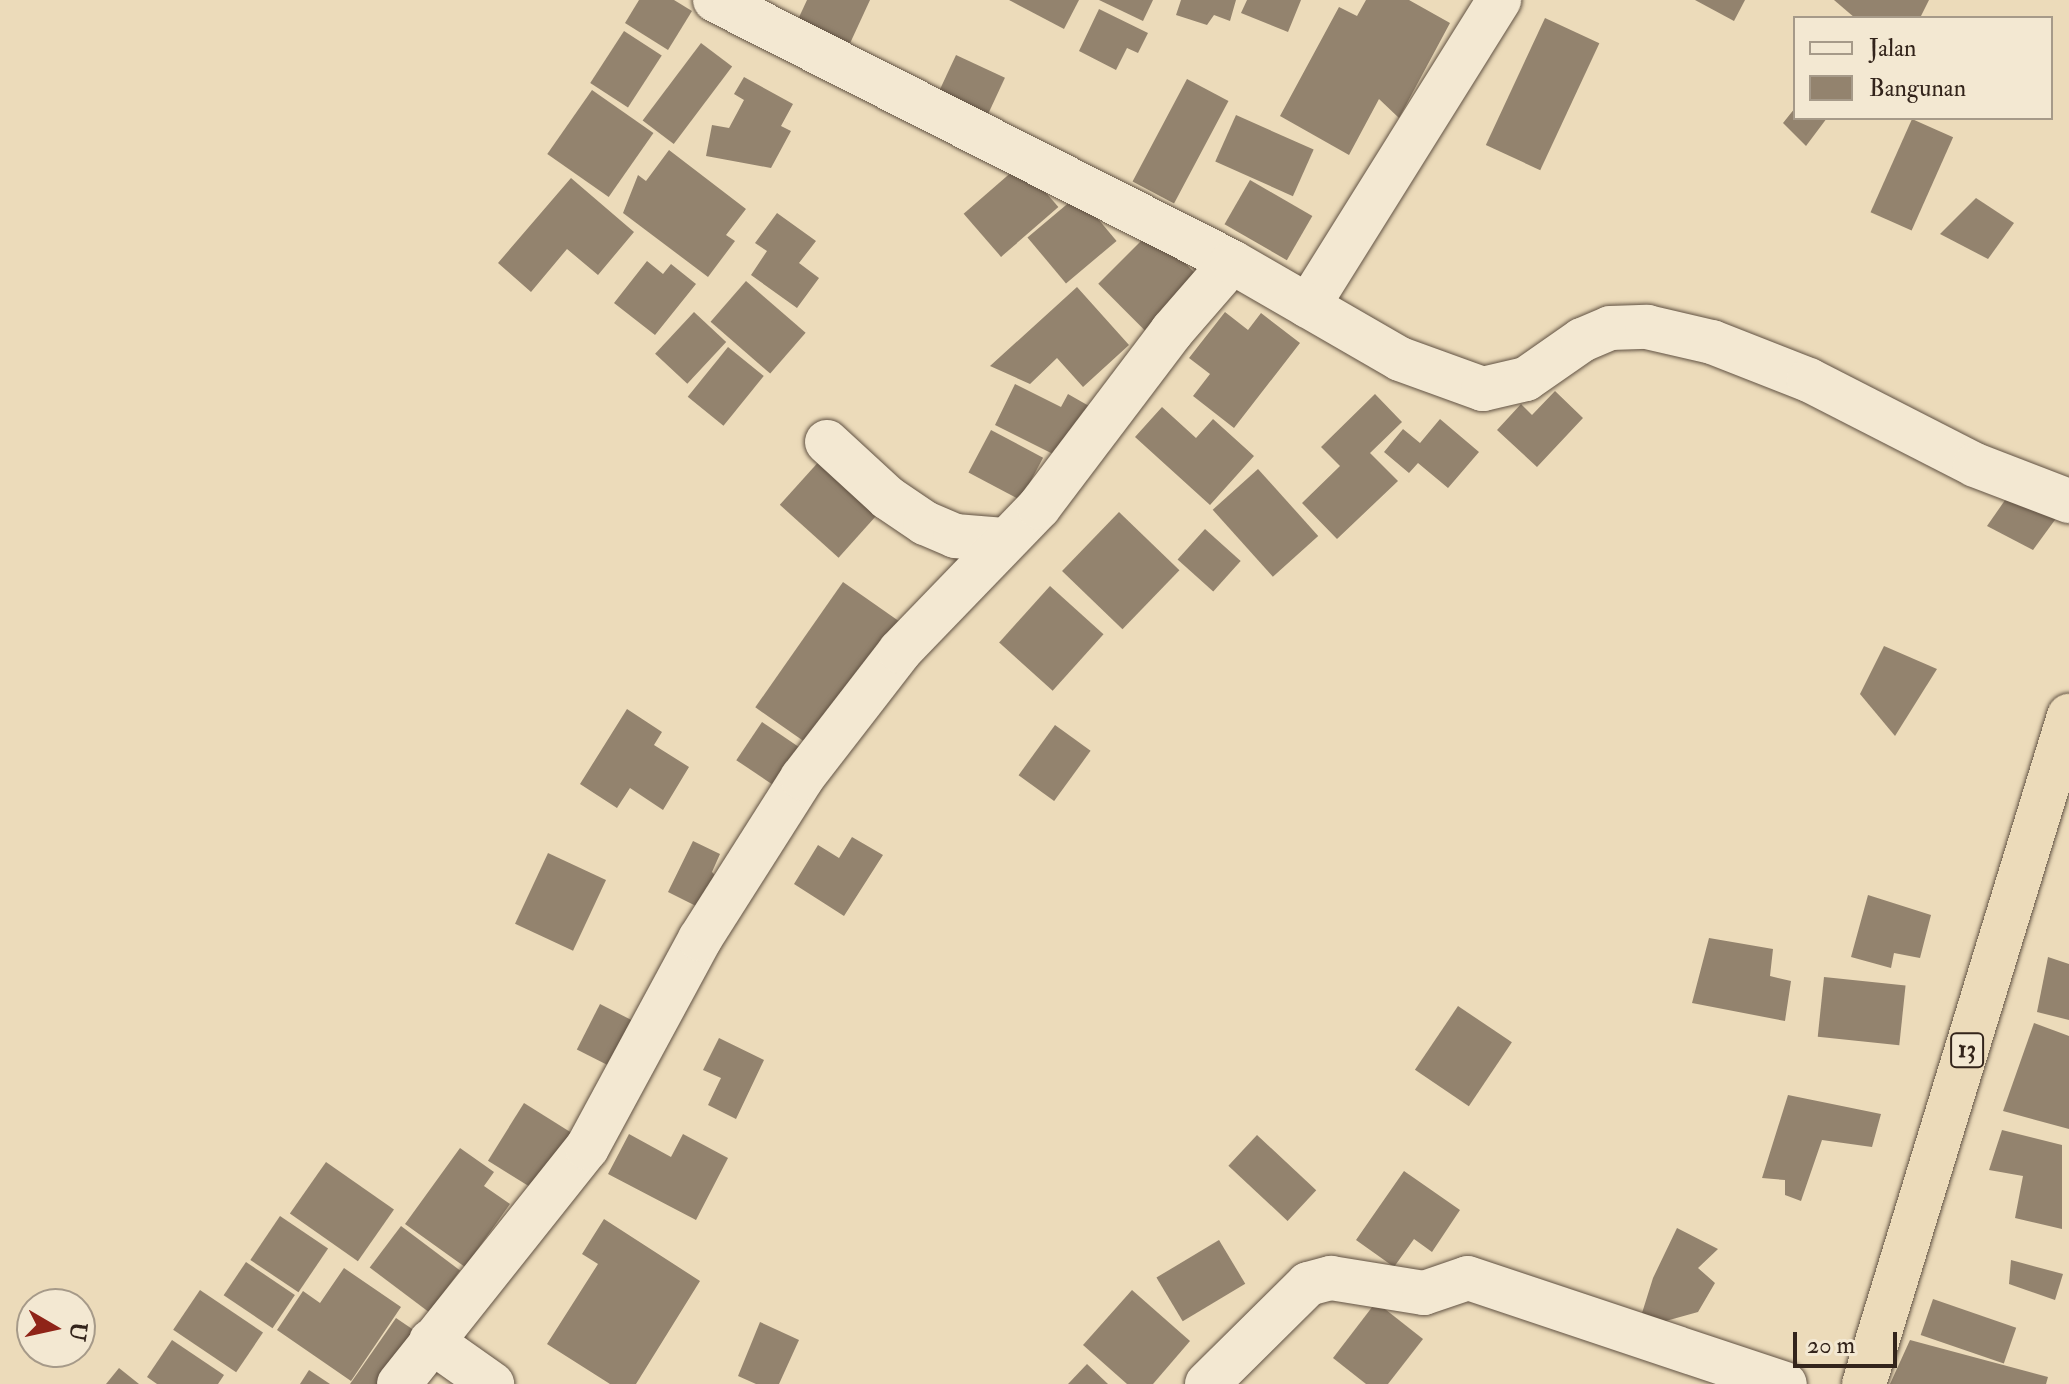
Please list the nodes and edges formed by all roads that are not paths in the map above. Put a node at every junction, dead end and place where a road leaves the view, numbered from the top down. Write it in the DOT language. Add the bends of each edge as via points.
graph roads {
  1 [pos="715,0"];
  2 [pos="1499,0"];
  3 [pos="1232,262"];
  4 [pos="1308,306"];
  5 [pos="827,442"];
  6 [pos="2069,501"];
  7 [pos="1004,540"];
  8 [pos="2069,716"];
  9 [pos="431,1341"];
  10 [pos="399,1384"];
  11 [pos="492,1384"];
  12 [pos="1207,1384"];
  13 [pos="1785,1384"];
  14 [pos="1864,1384"];
  1 -- 3 [label="street"];
  2 -- 4 [label="street"];
  3 -- 4 [label="street"];
  3 -- 7 [label="street" via="1172,331 1039,507"];
  4 -- 6 [label="street" via="1432,375 1483,389 1526,379 1582,340 1610,328 1647,327 1712,342 1809,380 1975,465"];
  5 -- 7 [label="street" via="888,498 925,523 955,536"];
  7 -- 9 [label="street" via="900,651 802,778 700,939 587,1148"];
  8 -- 14 [label="highway, 13"];
  9 -- 10 [label="street"];
  9 -- 11 [label="street"];
  12 -- 13 [label="street" via="1308,1284 1331,1278 1424,1293 1468,1278"];
}
